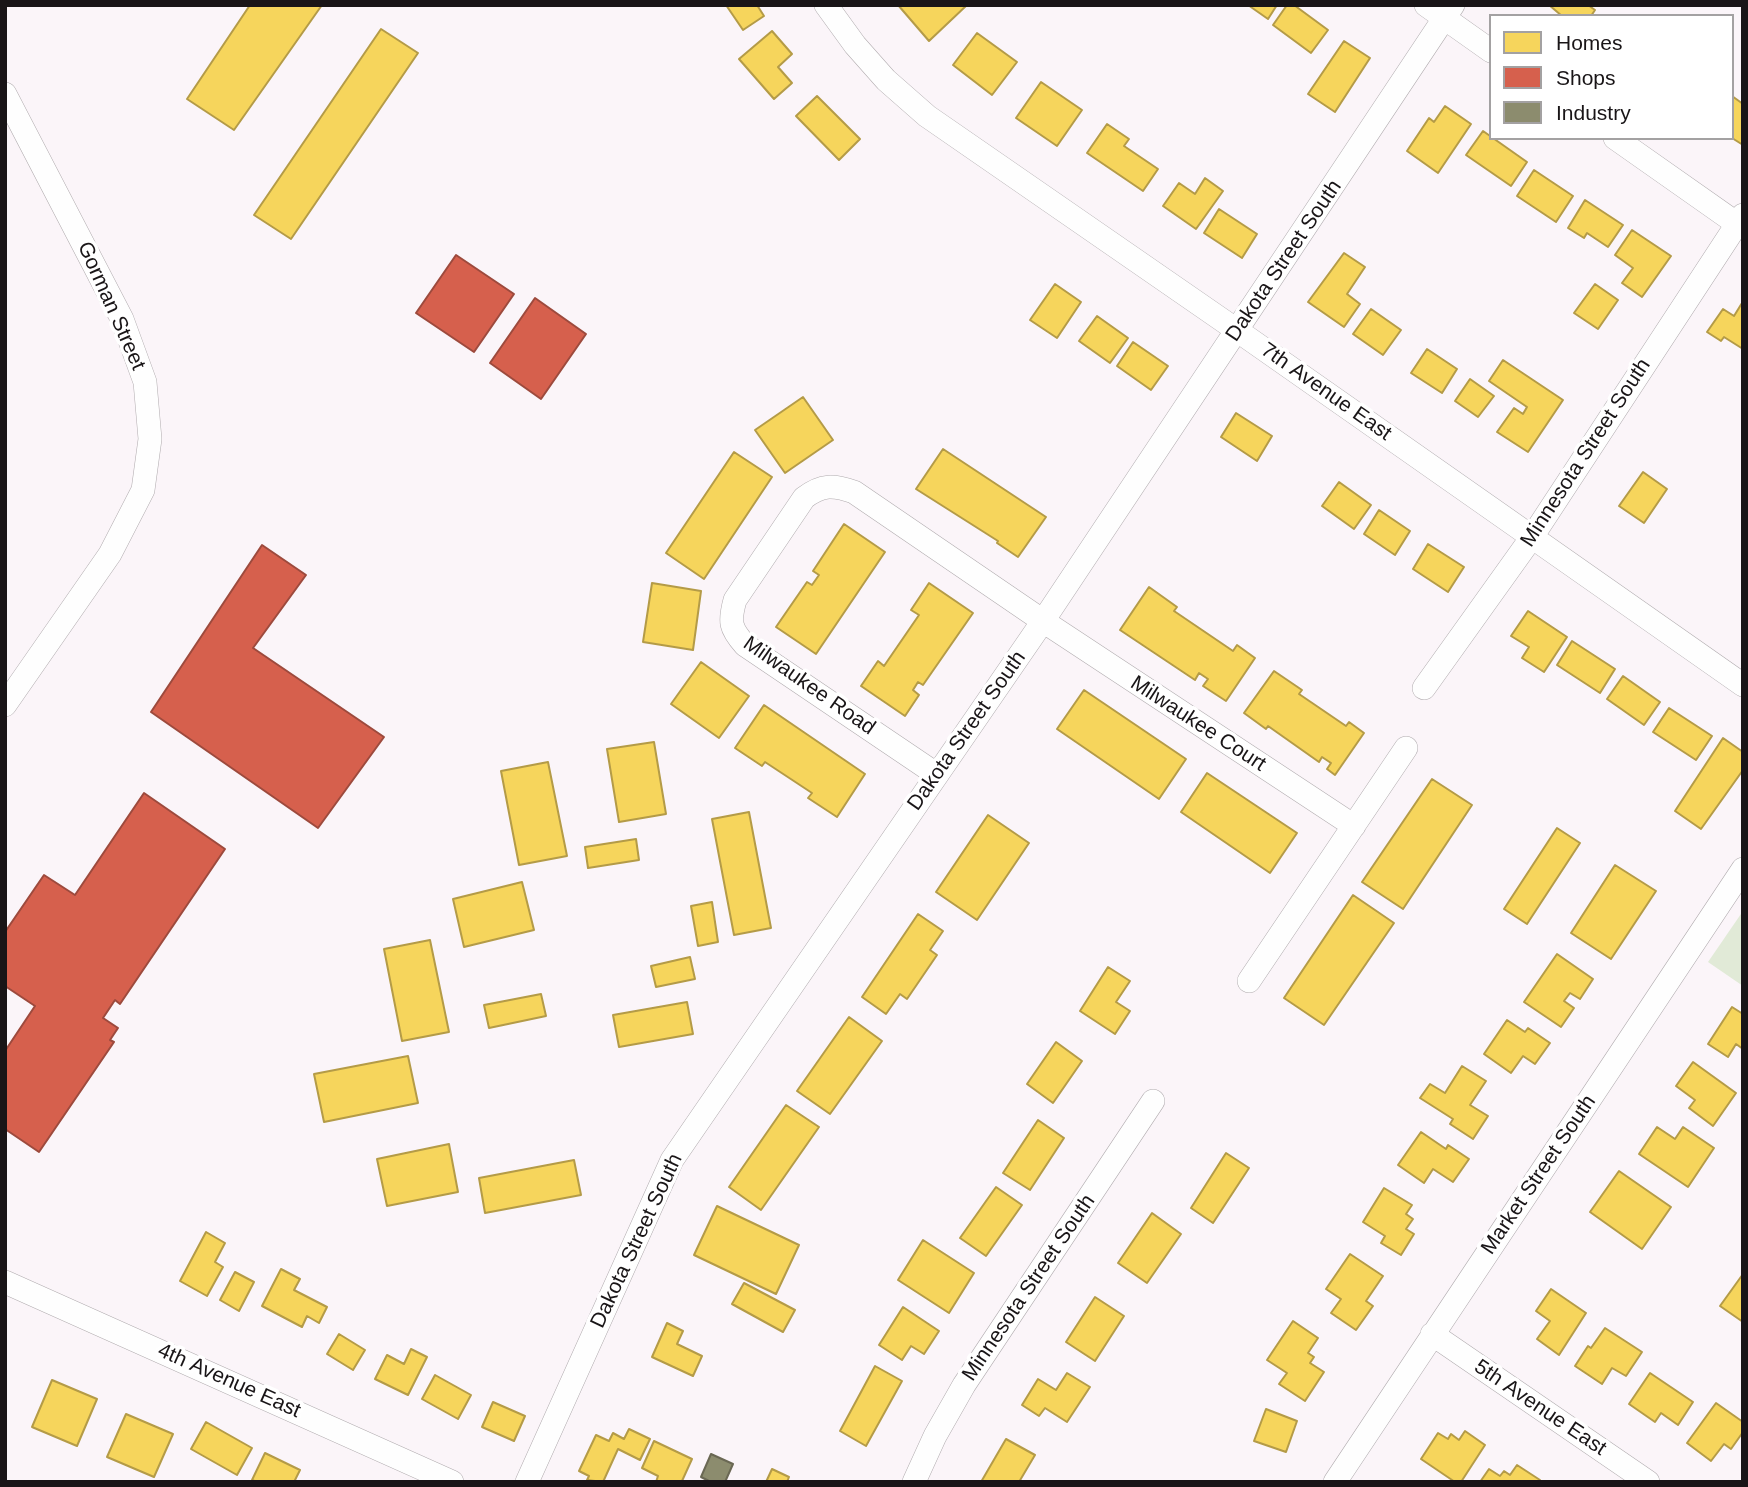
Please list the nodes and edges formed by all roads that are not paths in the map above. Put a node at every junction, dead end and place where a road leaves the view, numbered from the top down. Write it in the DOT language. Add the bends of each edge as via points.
graph roads {
  1 [pos="826,5"];
  2 [pos="1441,10"];
  3 [pos="1489,49"];
  4 [pos="5,94"];
  5 [pos="1618,140"];
  6 [pos="1741,222"];
  7 [pos="1238,331"];
  8 [pos="1532,537"];
  9 [pos="1043,621"];
  10 [pos="1743,685"];
  11 [pos="1424,688"];
  12 [pos="5,705"];
  13 [pos="1406,748"];
  14 [pos="936,774"];
  15 [pos="1354,826"];
  16 [pos="1743,869"];
  17 [pos="1249,981"];
  18 [pos="1153,1101"];
  19 [pos="5,1282"];
  20 [pos="1432,1334"];
  21 [pos="452,1482"];
  22 [pos="527,1482"];
  23 [pos="914,1482"];
  24 [pos="1335,1482"];
  25 [pos="1648,1482"];
  1 -- 7 [label="street, 7th Avenue East" via="886,80 927,116"];
  2 -- 3 [label="street"];
  2 -- 7 [label="street, Dakota Street South"];
  4 -- 12 [label="street, Gorman Street" via="122,319 145,382 150,439 143,491 110,554"];
  5 -- 6 [label="street"];
  6 -- 8 [label="street, Minnesota Street South"];
  7 -- 8 [label="street, 7th Avenue East"];
  7 -- 9 [label="street, Dakota Street South"];
  8 -- 10 [label="street, 7th Avenue East"];
  8 -- 11 [label="street, Minnesota Street South"];
  9 -- 14 [label="street, Dakota Street South"];
  9 -- 14 [label="street, Milwaukee Road" via="854,492 835,486 817,488 804,498 735,600 733,631 745,645"];
  9 -- 15 [label="street, Milwaukee Court"];
  13 -- 15 [label="street"];
  14 -- 22 [label="street, Dakota Street South" via="672,1160"];
  15 -- 17 [label="street"];
  16 -- 20 [label="street, Market Street South"];
  18 -- 23 [label="street, Minnesota Street South" via="964,1385"];
  19 -- 21 [label="street, 4th Avenue East"];
  20 -- 24 [label="street, Market Street South"];
  20 -- 25 [label="street, 5th Avenue East"];
}
